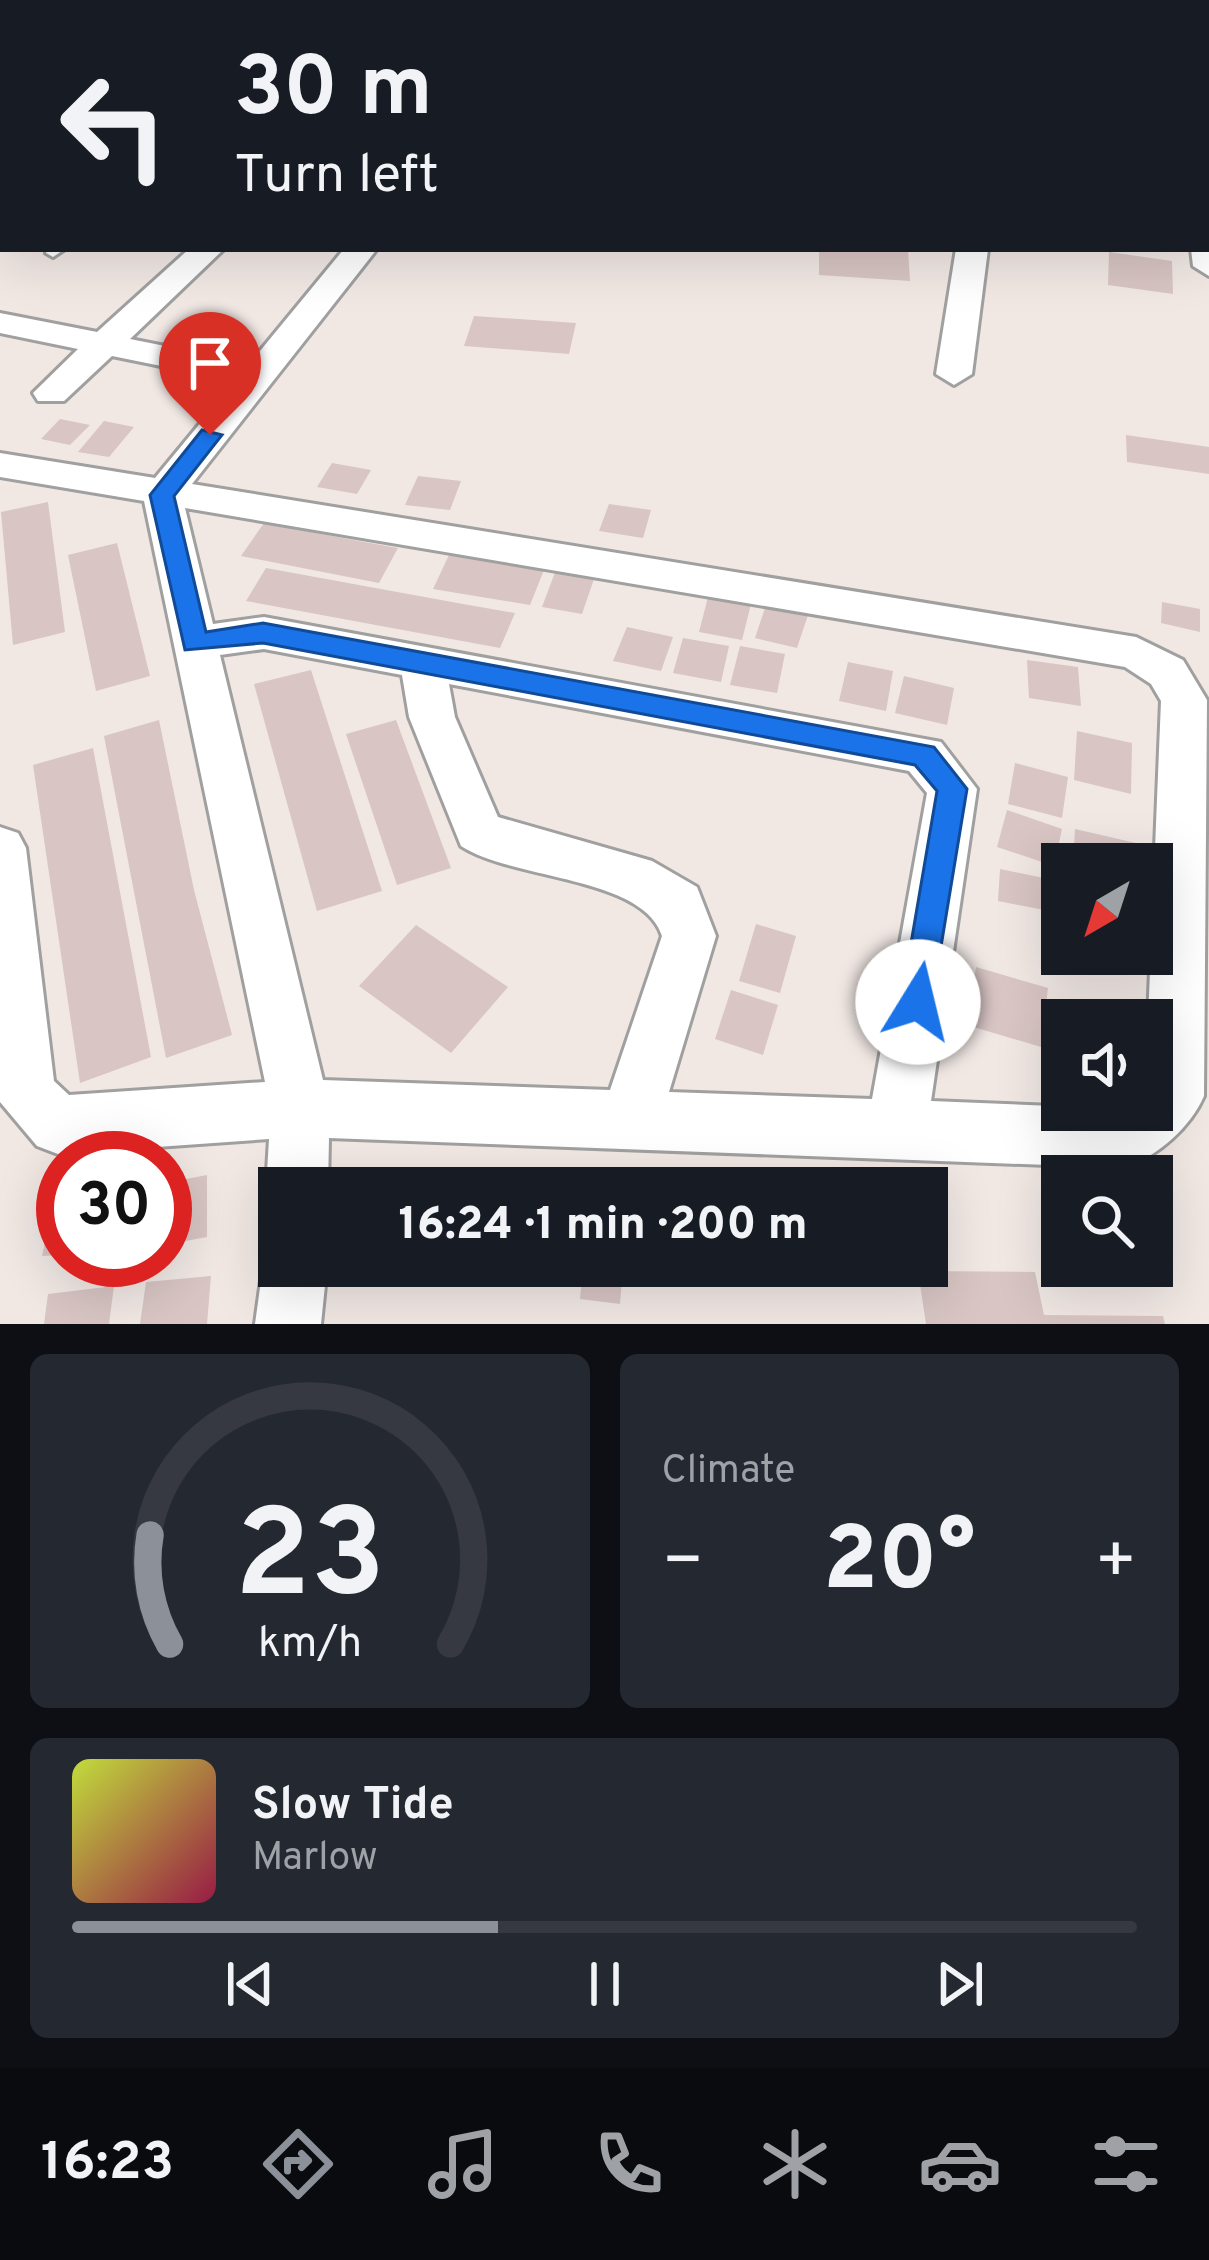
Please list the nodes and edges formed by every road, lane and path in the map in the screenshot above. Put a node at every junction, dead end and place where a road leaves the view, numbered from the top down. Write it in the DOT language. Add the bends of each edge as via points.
graph roads {
  1 [pos="205,252"];
  2 [pos="360,252"];
  3 [pos="972,252"];
  4 [pos="0,323"];
  5 [pos="106,344"];
  6 [pos="954,374"];
  7 [pos="259,375"];
  8 [pos="51,393"];
  9 [pos="0,465"];
  10 [pos="162,495"];
  11 [pos="195,643"];
  12 [pos="424,664"];
  13 [pos="0,848"];
  14 [pos="4,925"];
  15 [pos="300,1108"];
  16 [pos="631,1120"];
  17 [pos="897,1130"];
  18 [pos="299,1167"];
  19 [pos="293,1287"];
  20 [pos="288,1324"];
  1 -- 5 [label="street"];
  2 -- 7 [label="street"];
  3 -- 6 [label="street"];
  4 -- 5 [label="street"];
  5 -- 7 [label="street"];
  5 -- 8 [label="street"];
  7 -- 10 [label="street"];
  9 -- 10 [label="street"];
  10 -- 11 [label="street"];
  10 -- 17 [label="street" via="1136,653 1167,672 1184,700 1174,1096 1126,1138"];
  11 -- 12 [label="street" via="263,633"];
  11 -- 15 [label="street"];
  12 -- 16 [label="street" via="432,717 479,831 652,883 677,903 689,936"];
  12 -- 17 [label="street" via="924,755 952,789"];
  13 -- 14 [label="street"];
  14 -- 15 [label="street" via="26,1094 58,1125"];
  15 -- 16 [label="street"];
  15 -- 18 [label="street"];
  16 -- 17 [label="street"];
  19 -- 20 [label="street"];
}
